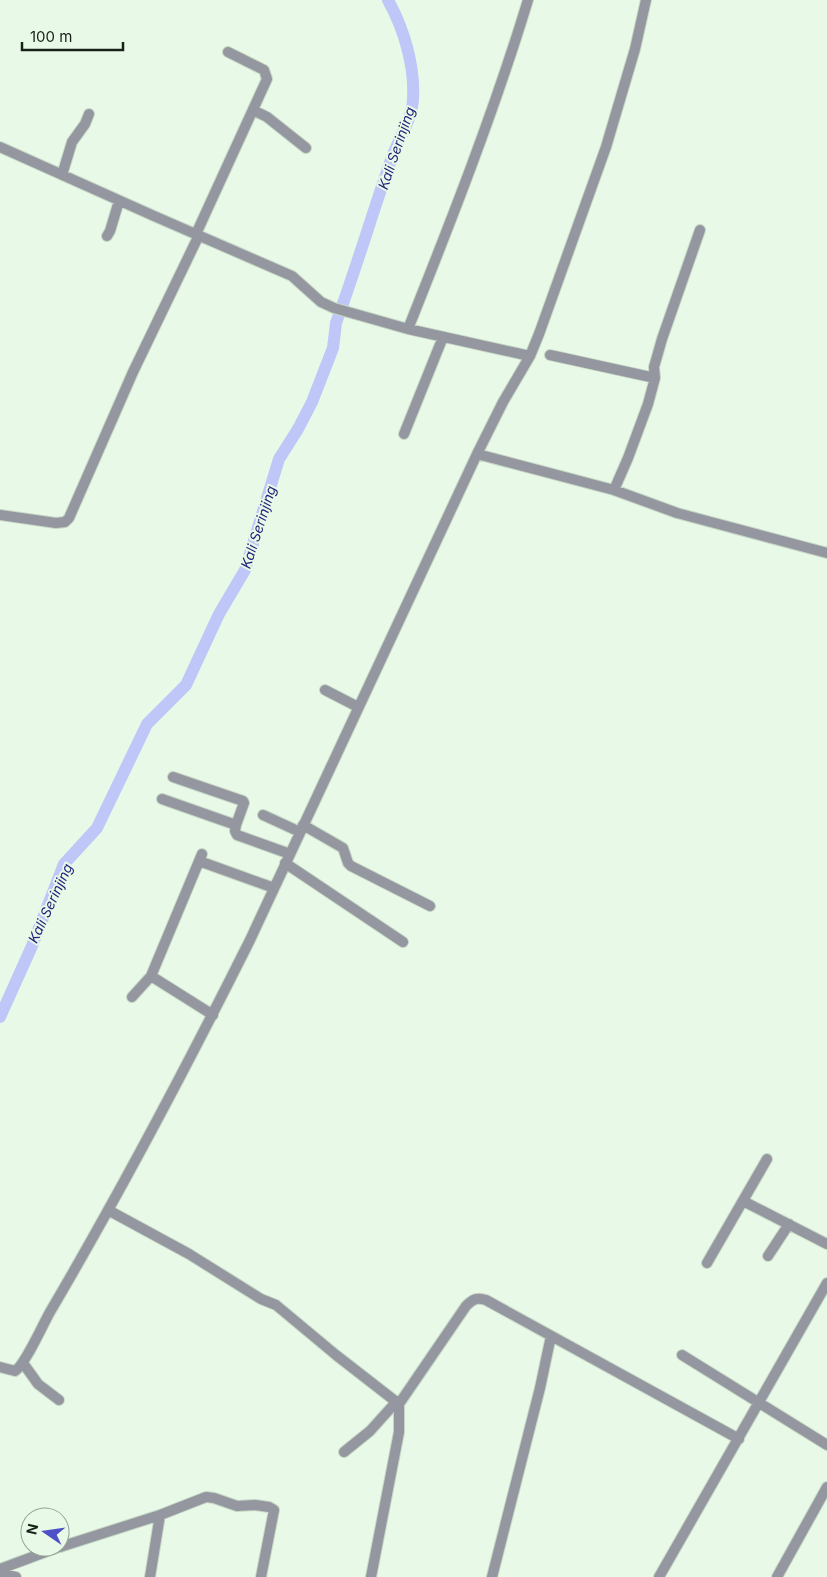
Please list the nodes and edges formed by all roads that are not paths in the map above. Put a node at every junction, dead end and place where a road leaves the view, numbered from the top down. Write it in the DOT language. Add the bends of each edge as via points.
graph roads {
  1 [pos="528,0"];
  2 [pos="646,0"];
  3 [pos="228,52"];
  4 [pos="253,110"];
  5 [pos="89,114"];
  6 [pos="0,147"];
  7 [pos="306,148"];
  8 [pos="62,175"];
  9 [pos="119,201"];
  10 [pos="700,230"];
  11 [pos="197,234"];
  12 [pos="107,236"];
  13 [pos="408,329"];
  14 [pos="443,337"];
  15 [pos="550,355"];
  16 [pos="530,356"];
  17 [pos="655,378"];
  18 [pos="404,434"];
  19 [pos="476,454"];
  20 [pos="614,490"];
  21 [pos="0,515"];
  22 [pos="827,553"];
  23 [pos="325,690"];
  24 [pos="358,707"];
  25 [pos="173,777"];
  26 [pos="162,799"];
  27 [pos="264,815"];
  28 [pos="236,825"];
  29 [pos="301,829"];
  30 [pos="288,858"];
  31 [pos="274,888"];
  32 [pos="430,906"];
  33 [pos="403,942"];
  34 [pos="151,976"];
  35 [pos="132,997"];
  36 [pos="213,1015"];
  37 [pos="767,1160"];
  38 [pos="743,1201"];
  39 [pos="108,1210"];
  40 [pos="789,1224"];
  41 [pos="827,1244"];
  42 [pos="768,1256"];
  43 [pos="707,1262"];
  44 [pos="827,1283"];
  45 [pos="551,1336"];
  46 [pos="682,1355"];
  47 [pos="23,1363"];
  48 [pos="0,1367"];
  49 [pos="59,1400"];
  50 [pos="398,1403"];
  51 [pos="758,1403"];
  52 [pos="738,1439"];
  53 [pos="827,1445"];
  54 [pos="344,1452"];
  55 [pos="827,1487"];
  56 [pos="160,1515"];
  57 [pos="70,1544"];
  58 [pos="34,1557"];
  59 [pos="0,1570"];
  60 [pos="16,1577"];
  61 [pos="150,1577"];
  62 [pos="261,1577"];
  63 [pos="371,1577"];
  64 [pos="492,1577"];
  65 [pos="659,1577"];
  66 [pos="778,1577"];
  1 -- 13 [label="street" via="505,75"];
  2 -- 16 [label="street" via="606,147"];
  3 -- 4 [label="street" via="266,73 266,82"];
  4 -- 7 [label="street"];
  4 -- 11 [label="street"];
  5 -- 8 [label="street" via="72,142"];
  6 -- 8 [label="street"];
  8 -- 9 [label="street"];
  9 -- 11 [label="street"];
  9 -- 12 [label="street"];
  10 -- 17 [label="street" via="664,332 654,368"];
  11 -- 13 [label="street" via="292,276 321,302 334,308"];
  11 -- 21 [label="street" via="69,518 56,523"];
  13 -- 14 [label="street"];
  14 -- 16 [label="street"];
  14 -- 18 [label="street"];
  15 -- 17 [label="street"];
  16 -- 19 [label="street"];
  17 -- 20 [label="street" via="642,422"];
  19 -- 20 [label="street"];
  19 -- 24 [label="street"];
  20 -- 22 [label="street" via="677,513"];
  23 -- 24 [label="street"];
  24 -- 29 [label="street"];
  25 -- 28 [label="street" via="243,801"];
  26 -- 28 [label="street"];
  27 -- 29 [label="street"];
  28 -- 30 [label="street" via="237,834"];
  29 -- 30 [label="street"];
  29 -- 32 [label="street" via="343,848 351,866"];
  30 -- 31 [label="street"];
  30 -- 33 [label="street"];
  31 -- 34 [label="street" via="200,858"];
  31 -- 36 [label="street"];
  34 -- 35 [label="street"];
  34 -- 36 [label="street"];
  36 -- 39 [label="street"];
  37 -- 38 [label="street"];
  38 -- 40 [label="street"];
  38 -- 43 [label="street"];
  39 -- 47 [label="street"];
  39 -- 50 [label="street" via="276,1305"];
  40 -- 41 [label="street"];
  40 -- 42 [label="street"];
  44 -- 51 [label="street"];
  45 -- 50 [label="street" via="486,1300 474,1299"];
  45 -- 52 [label="street"];
  45 -- 64 [label="street"];
  46 -- 51 [label="street"];
  47 -- 48 [label="street" via="16,1371"];
  47 -- 49 [label="street" via="38,1384"];
  50 -- 54 [label="street"];
  50 -- 63 [label="street" via="399,1432"];
  51 -- 52 [label="street"];
  51 -- 53 [label="street"];
  52 -- 65 [label="street"];
  55 -- 66 [label="street"];
  56 -- 57 [label="street"];
  56 -- 61 [label="street"];
  56 -- 62 [label="street" via="206,1497 237,1506 272,1508 274,1512"];
  58 -- 59 [label="street"];
  59 -- 60 [label="street"];
}
